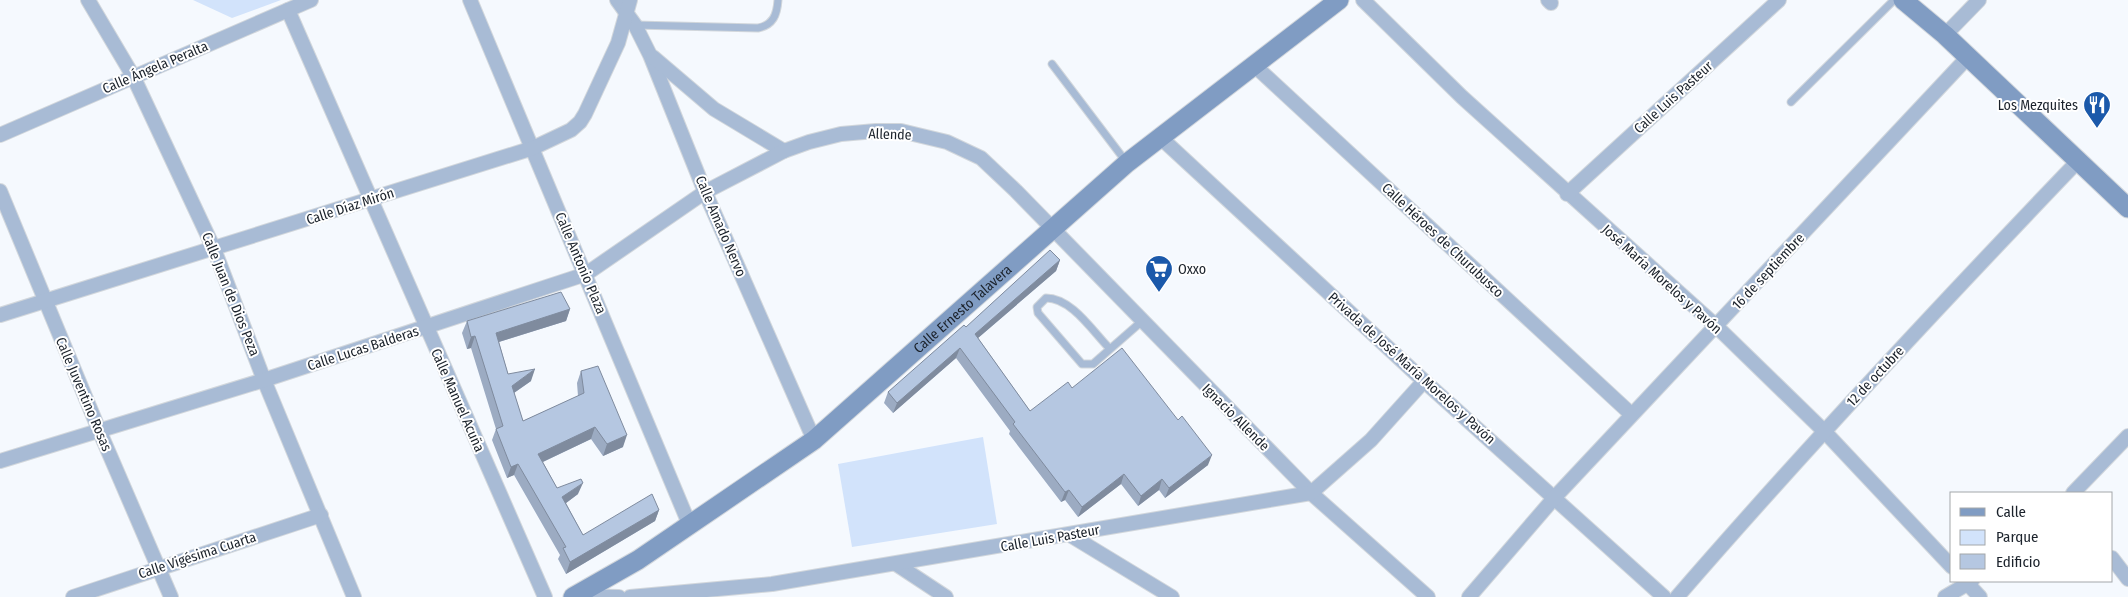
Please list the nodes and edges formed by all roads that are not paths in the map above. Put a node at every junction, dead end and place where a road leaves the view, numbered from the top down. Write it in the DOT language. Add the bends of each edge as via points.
graph roads {
  1 [pos="88,0"];
  2 [pos="311,0"];
  3 [pos="470,0"];
  4 [pos="617,0"];
  5 [pos="778,0"];
  6 [pos="1363,0"];
  7 [pos="1780,0"];
  8 [pos="1894,0"];
  9 [pos="1903,0"];
  10 [pos="1979,0"];
  11 [pos="1330,5"];
  12 [pos="288,10"];
  13 [pos="631,12"];
  14 [pos="1945,35"];
  15 [pos="650,55"];
  16 [pos="1968,57"];
  17 [pos="1052,64"];
  18 [pos="1255,66"];
  19 [pos="133,76"];
  20 [pos="1791,102"];
  21 [pos="0,135"];
  22 [pos="1161,138"];
  23 [pos="532,148"];
  24 [pos="784,151"];
  25 [pos="2078,162"];
  26 [pos="1127,163"];
  27 [pos="0,191"];
  28 [pos="705,192"];
  29 [pos="1567,194"];
  30 [pos="370,200"];
  31 [pos="2128,208"];
  32 [pos="1053,229"];
  33 [pos="214,249"];
  34 [pos="586,274"];
  35 [pos="44,300"];
  36 [pos="0,315"];
  37 [pos="1142,322"];
  38 [pos="1716,326"];
  39 [pos="426,328"];
  40 [pos="1110,349"];
  41 [pos="264,380"];
  42 [pos="1424,381"];
  43 [pos="1631,414"];
  44 [pos="99,430"];
  45 [pos="1824,431"];
  46 [pos="2128,436"];
  47 [pos="814,440"];
  48 [pos="0,461"];
  49 [pos="2075,492"];
  50 [pos="1311,493"];
  51 [pos="1554,497"];
  52 [pos="321,515"];
  53 [pos="690,526"];
  54 [pos="1070,535"];
  55 [pos="2113,559"];
  56 [pos="896,564"];
  57 [pos="1950,565"];
  58 [pos="158,567"];
  59 [pos="2128,579"];
  60 [pos="1968,582"];
  61 [pos="772,584"];
  62 [pos="73,597"];
  63 [pos="170,597"];
  64 [pos="354,597"];
  65 [pos="545,597"];
  66 [pos="574,597"];
  67 [pos="619,597"];
  68 [pos="630,597"];
  69 [pos="782,597"];
  70 [pos="946,597"];
  71 [pos="1172,597"];
  72 [pos="1428,597"];
  73 [pos="1469,597"];
  74 [pos="1664,597"];
  75 [pos="1677,597"];
  76 [pos="1945,597"];
  77 [pos="1980,597"];
  1 -- 19 [label="street, Calle Juan de Dios Peza"];
  2 -- 12 [label="street, Calle Ángela Peralta"];
  3 -- 23 [label="street, Calle Antonio Plaza"];
  4 -- 13 [label="street"];
  5 -- 13 [label="lane" via="773,20 758,28"];
  6 -- 29 [label="street, José María Morelos y Pavón"];
  7 -- 29 [label="street, Calle Luis Pasteur"];
  8 -- 20 [label="lane"];
  9 -- 14 [label="street"];
  10 -- 14 [label="street"];
  11 -- 18 [label="street, Calle Ernesto Talavera"];
  12 -- 19 [label="street, Calle Ángela Peralta"];
  12 -- 30 [label="street, Calle Manuel Acuña"];
  13 -- 15 [label="street, Calle Amado Nervo"];
  13 -- 23 [label="street, Calle Díaz Mirón" via="580,122 565,133"];
  14 -- 16 [label="street"];
  15 -- 24 [label="street" via="714,109"];
  15 -- 28 [label="street, Calle Amado Nervo"];
  16 -- 25 [label="street"];
  16 -- 38 [label="street, 16 de septiembre"];
  17 -- 26 [label="lane"];
  18 -- 22 [label="street, Calle Ernesto Talavera"];
  18 -- 43 [label="street, Calle Héroes de Churubusco"];
  19 -- 21 [label="street, Calle Ángela Peralta"];
  19 -- 33 [label="street, Calle Juan de Dios Peza"];
  22 -- 26 [label="street, Calle Ernesto Talavera"];
  22 -- 42 [label="street, Privada de José María Morelos y Pavón"];
  23 -- 30 [label="street, Calle Díaz Mirón"];
  23 -- 34 [label="street, Calle Antonio Plaza"];
  24 -- 28 [label="street, Allende"];
  24 -- 32 [label="street, Allende" via="841,134 876,131 901,131 947,142 981,158"];
  25 -- 31 [label="street"];
  25 -- 45 [label="street, 12 de octubre"];
  26 -- 32 [label="street, Calle Ernesto Talavera"];
  27 -- 35 [label="street, Calle Juventino Rosas"];
  28 -- 34 [label="street, Calle Lucas Balderas"];
  28 -- 47 [label="street, Calle Amado Nervo"];
  29 -- 38 [label="street, José María Morelos y Pavón"];
  30 -- 33 [label="street, Calle Díaz Mirón"];
  30 -- 39 [label="street, Calle Manuel Acuña"];
  32 -- 37 [label="street, Ignacio Allende"];
  32 -- 47 [label="street, Calle Ernesto Talavera"];
  33 -- 35 [label="street, Calle Díaz Mirón"];
  33 -- 41 [label="street, Calle Juan de Dios Peza"];
  34 -- 39 [label="street, Calle Lucas Balderas"];
  34 -- 53 [label="street, Calle Antonio Plaza"];
  35 -- 36 [label="street, Calle Díaz Mirón"];
  35 -- 44 [label="street, Calle Juventino Rosas"];
  37 -- 40 [label="lane"];
  37 -- 50 [label="street, Ignacio Allende"];
  38 -- 43 [label="street, 16 de septiembre"];
  38 -- 45 [label="street, José María Morelos y Pavón"];
  39 -- 41 [label="street, Calle Lucas Balderas"];
  39 -- 65 [label="street, Calle Manuel Acuña"];
  40 -- 40 [label="lane" via="1094,364 1082,364 1038,313 1037,307 1046,298 1060,300"];
  41 -- 44 [label="street, Calle Lucas Balderas"];
  41 -- 52 [label="street, Calle Juan de Dios Peza"];
  42 -- 50 [label="street" via="1371,440"];
  42 -- 51 [label="street, Privada de José María Morelos y Pavón"];
  43 -- 51 [label="street, 16 de septiembre"];
  44 -- 48 [label="street, Calle Lucas Balderas"];
  44 -- 58 [label="street, Calle Juventino Rosas"];
  45 -- 57 [label="street, José María Morelos y Pavón"];
  45 -- 75 [label="street, 12 de octubre"];
  46 -- 49 [label="street"];
  47 -- 53 [label="street, Calle Ernesto Talavera"];
  50 -- 54 [label="street, Calle Luis Pasteur"];
  50 -- 72 [label="street, Ignacio Allende"];
  51 -- 73 [label="street, 16 de septiembre"];
  51 -- 74 [label="street, Privada de José María Morelos y Pavón"];
  52 -- 58 [label="street, Calle Vigésima Cuarta"];
  52 -- 64 [label="street, Calle Juan de Dios Peza"];
  53 -- 66 [label="street, Calle Ernesto Talavera"];
  54 -- 56 [label="street, Calle Luis Pasteur"];
  54 -- 71 [label="street"];
  55 -- 59 [label="street"];
  56 -- 61 [label="street, Calle Luis Pasteur"];
  56 -- 70 [label="street"];
  58 -- 62 [label="street, Calle Vigésima Cuarta"];
  58 -- 63 [label="street, Calle Juventino Rosas"];
  60 -- 76 [label="street"];
  60 -- 77 [label="street"];
  61 -- 68 [label="street, Calle Luis Pasteur"];
  61 -- 69 [label="street"];
  66 -- 67 [label="street"];
}
